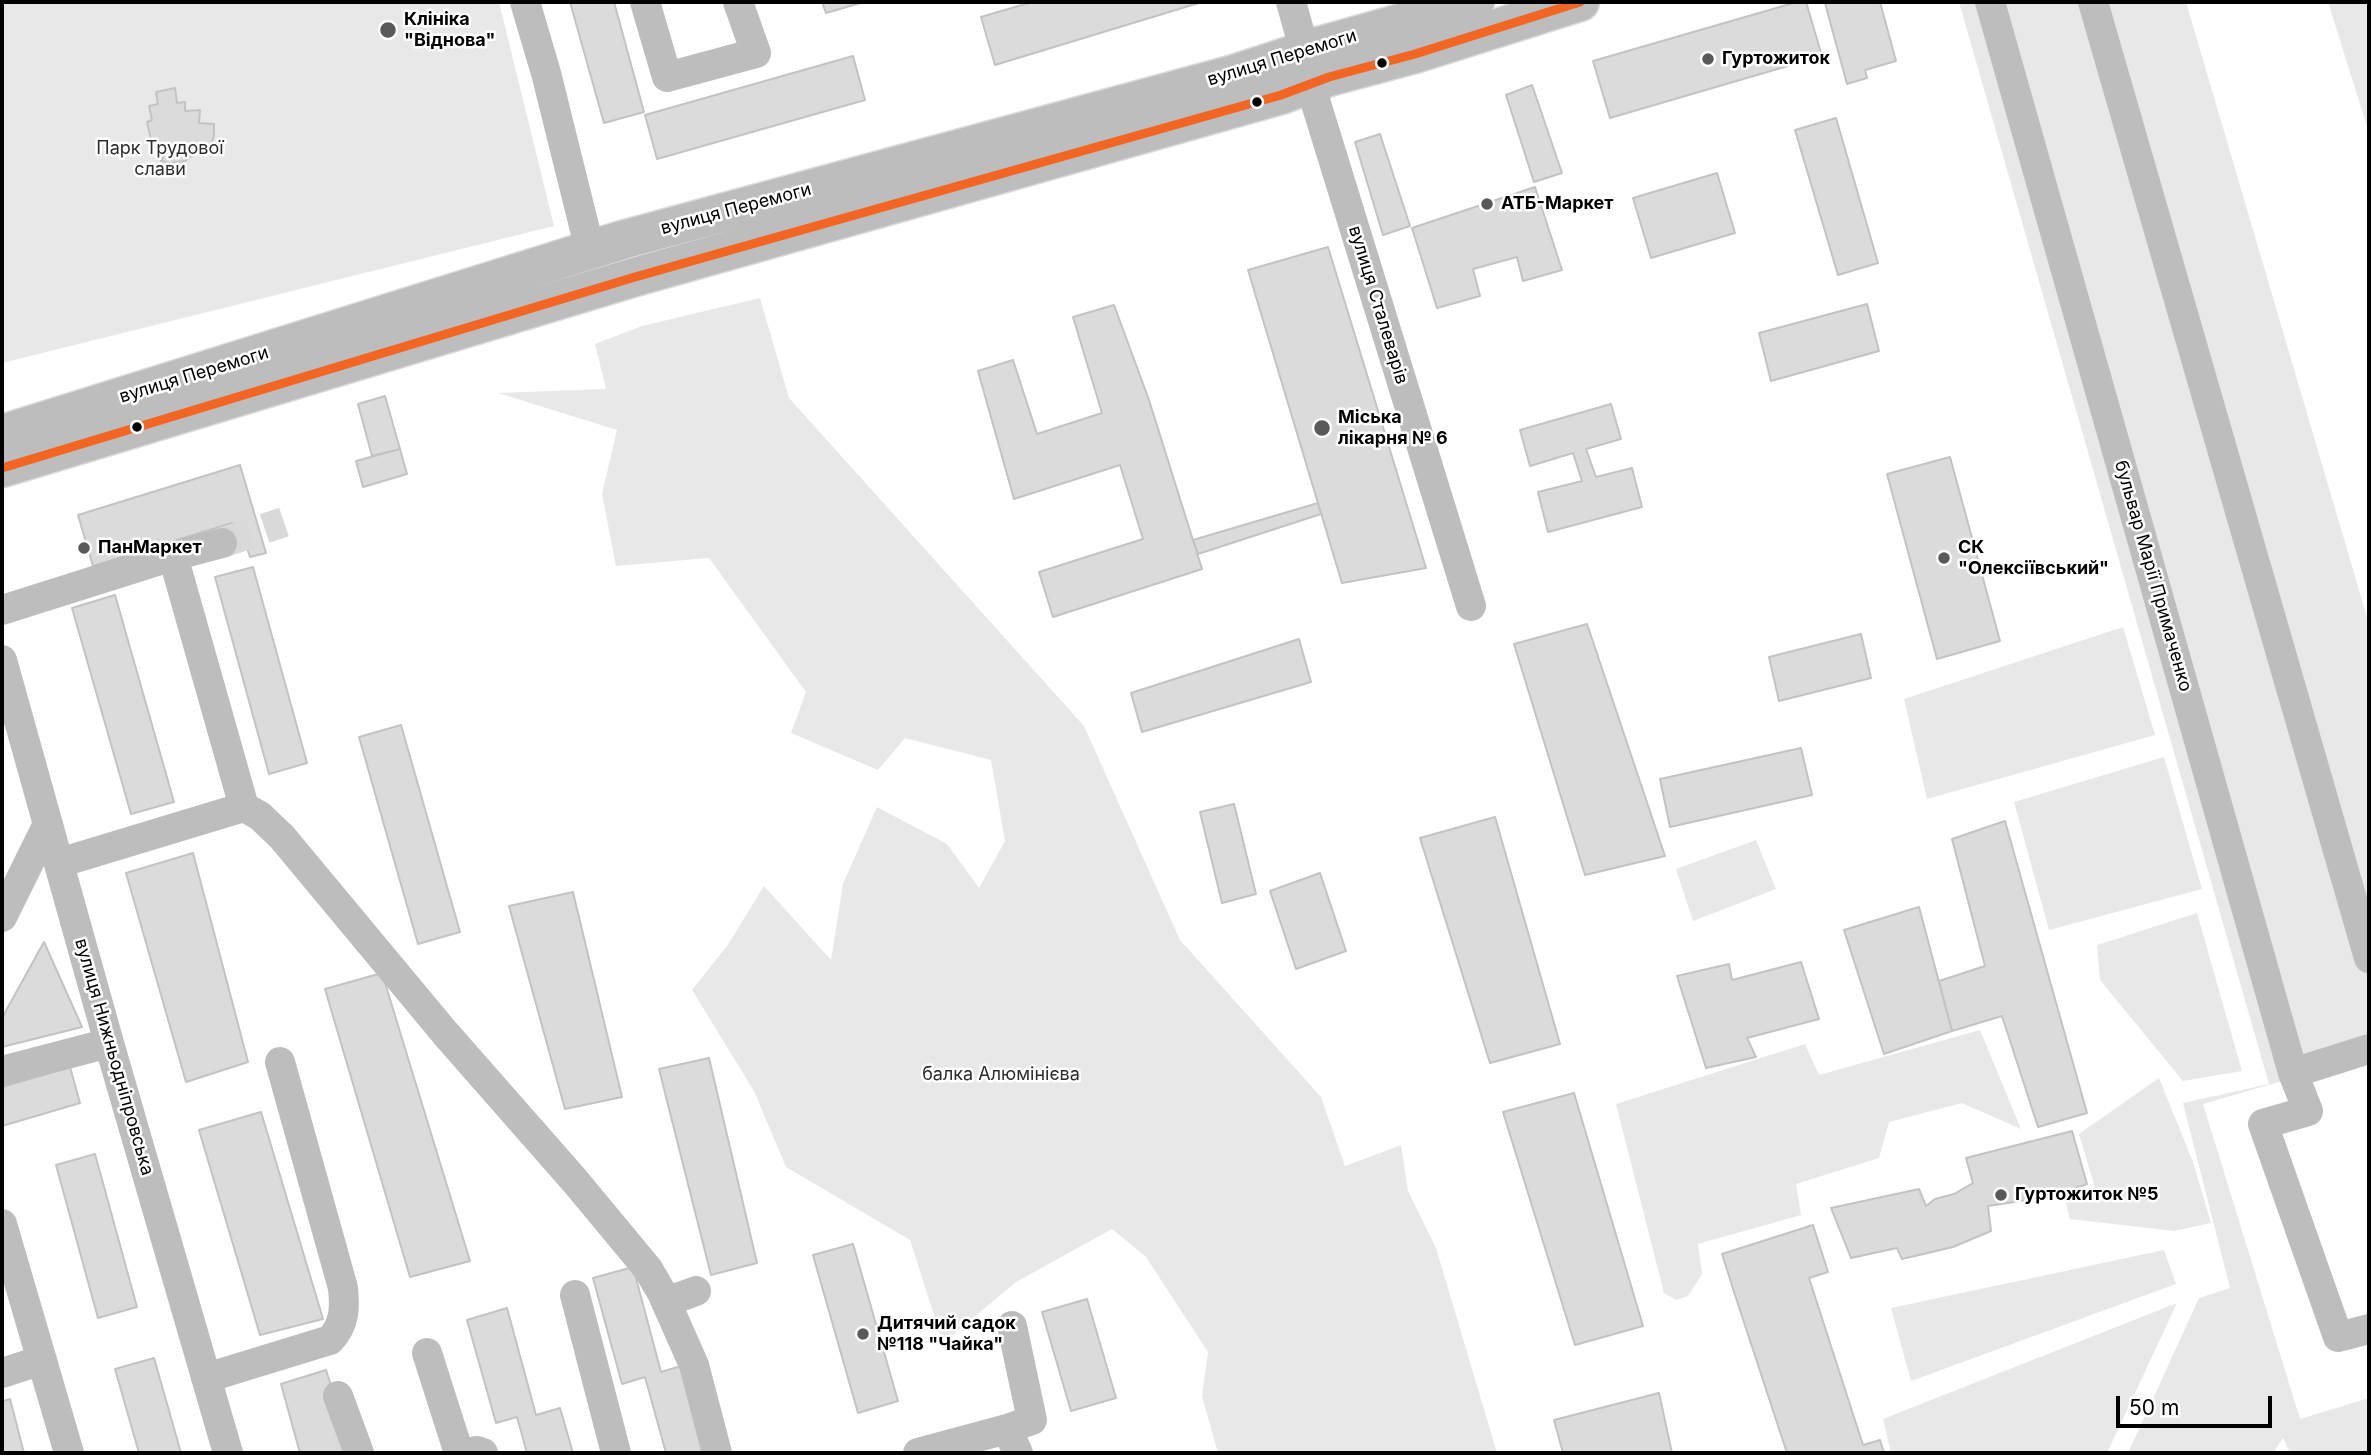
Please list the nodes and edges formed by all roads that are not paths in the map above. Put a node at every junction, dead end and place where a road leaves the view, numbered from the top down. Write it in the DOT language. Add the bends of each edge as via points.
graph roads {
  1 [pos="525,2"];
  2 [pos="646,2"];
  3 [pos="738,2"];
  4 [pos="1291,2"];
  5 [pos="1475,2"];
  6 [pos="1580,2"];
  7 [pos="1990,2"];
  8 [pos="2093,2"];
  9 [pos="1308,68"];
  10 [pos="590,250"];
  11 [pos="601,287"];
  12 [pos="2,434"];
  13 [pos="2,468"];
  14 [pos="222,544"];
  15 [pos="173,556"];
  16 [pos="1471,606"];
  17 [pos="2,610"];
  18 [pos="2,660"];
  19 [pos="244,807"];
  20 [pos="48,824"];
  21 [pos="59,863"];
  22 [pos="2,917"];
  23 [pos="2369,958"];
  24 [pos="109,1043"];
  25 [pos="2369,1049"];
  26 [pos="279,1062"];
  27 [pos="2,1071"];
  28 [pos="2293,1073"];
  29 [pos="2,1224"];
  30 [pos="696,1291"];
  31 [pos="575,1295"];
  32 [pos="666,1302"];
  33 [pos="1012,1326"];
  34 [pos="2369,1329"];
  35 [pos="427,1353"];
  36 [pos="41,1360"];
  37 [pos="2,1373"];
  38 [pos="206,1378"];
  39 [pos="338,1396"];
  40 [pos="1013,1441"];
  41 [pos="69,1453"];
  42 [pos="228,1453"];
  43 [pos="359,1453"];
  44 [pos="483,1453"];
  45 [pos="616,1453"];
  46 [pos="717,1453"];
  47 [pos="918,1453"];
  1 -- 10 [label="street"];
  2 -- 3 [label="street" via="667,77 756,53"];
  4 -- 9 [label="street, вулиця Сталеварів"];
  5 -- 9 [label="main road, вулиця Перемоги" via="1319,46"];
  6 -- 9 [label="main road, вулиця Перемоги" via="1415,54"];
  7 -- 28 [label="street, бульвар Марії Примаченко"];
  8 -- 23 [label="street"];
  9 -- 10 [label="main road, вулиця Перемоги"];
  9 -- 11 [label="main road, вулиця Перемоги" via="1269,99"];
  9 -- 16 [label="street, вулиця Сталеварів"];
  10 -- 11 [label="main road"];
  10 -- 12 [label="main road, вулиця Перемоги"];
  11 -- 13 [label="main road, вулиця Перемоги"];
  14 -- 15 [label="street"];
  15 -- 17 [label="street"];
  15 -- 19 [label="street"];
  18 -- 20 [label="street, вулиця Нижньодніпровська"];
  19 -- 21 [label="street"];
  19 -- 32 [label="street" via="270,825 313,873 626,1241"];
  20 -- 21 [label="street, вулиця Нижньодніпровська"];
  20 -- 22 [label="street"];
  21 -- 24 [label="street, вулиця Нижньодніпровська"];
  24 -- 27 [label="street"];
  24 -- 38 [label="street, вулиця Нижньодніпровська"];
  25 -- 28 [label="street"];
  26 -- 38 [label="street" via="344,1287 342,1323 330,1339"];
  28 -- 34 [label="street, бульвар Марії Примаченко" via="2308,1111 2263,1124 2338,1337"];
  29 -- 36 [label="street"];
  30 -- 32 [label="street"];
  31 -- 45 [label="street"];
  32 -- 46 [label="street" via="694,1365"];
  33 -- 40 [label="street" via="1032,1420"];
  35 -- 44 [label="street" via="457,1447 467,1453"];
  36 -- 37 [label="street"];
  36 -- 41 [label="street"];
  38 -- 42 [label="street, вулиця Нижньодніпровська"];
  39 -- 43 [label="street"];
  40 -- 47 [label="street"];
}
